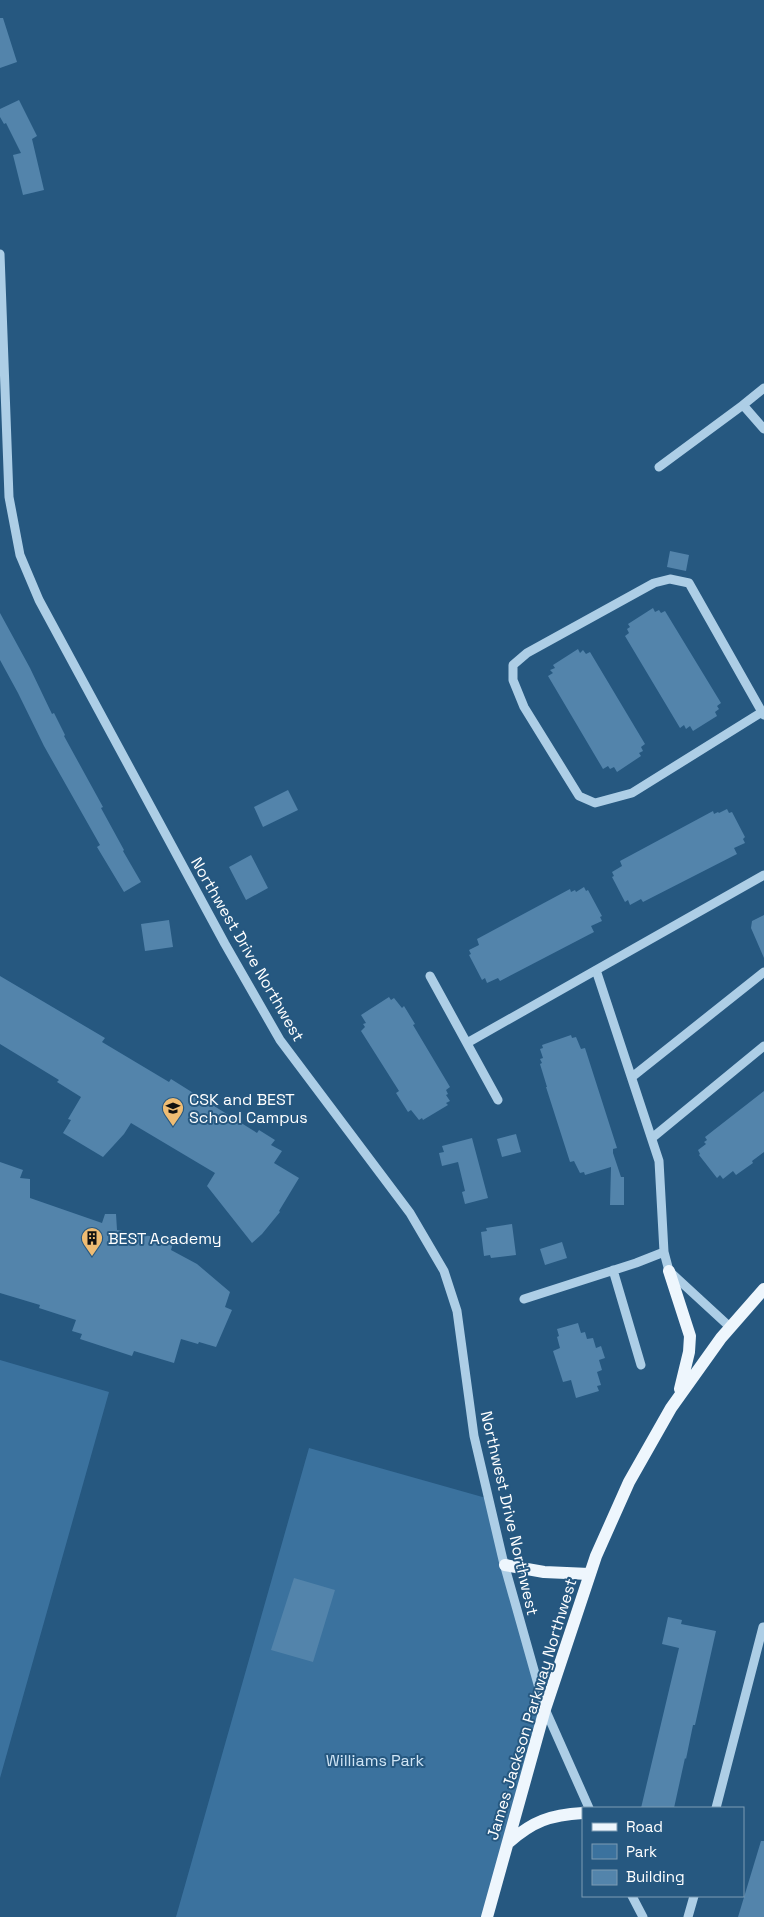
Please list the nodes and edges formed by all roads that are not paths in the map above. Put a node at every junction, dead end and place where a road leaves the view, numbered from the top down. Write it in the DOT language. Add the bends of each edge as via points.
graph roads {
  1 [pos="0,254"];
  2 [pos="764,388"];
  3 [pos="743,405"];
  4 [pos="764,428"];
  5 [pos="659,467"];
  6 [pos="763,714"];
  7 [pos="764,875"];
  8 [pos="596,970"];
  9 [pos="764,972"];
  10 [pos="430,976"];
  11 [pos="467,1043"];
  12 [pos="764,1046"];
  13 [pos="632,1077"];
  14 [pos="498,1100"];
  15 [pos="652,1138"];
  16 [pos="664,1252"];
  17 [pos="614,1270"];
  18 [pos="669,1271"];
  19 [pos="764,1290"];
  20 [pos="524,1299"];
  21 [pos="731,1328"];
  22 [pos="641,1365"];
  23 [pos="676,1401"];
  24 [pos="505,1565"];
  25 [pos="589,1574"];
  26 [pos="763,1627"];
  27 [pos="545,1709"];
  28 [pos="589,1807"];
  29 [pos="716,1807"];
  30 [pos="582,1813"];
  31 [pos="508,1843"];
  32 [pos="633,1897"];
  33 [pos="694,1897"];
  34 [pos="487,1917"];
  35 [pos="643,1917"];
  36 [pos="688,1917"];
  1 -- 24 [label="street, Northwest Drive Northwest" via="9,497 20,555 38,600 280,1040 410,1213 444,1271 457,1311 474,1436"];
  2 -- 3 [label="street"];
  3 -- 4 [label="street"];
  3 -- 5 [label="street"];
  6 -- 6 [label="street" via="689,583 670,578 654,583 552,639 513,665 513,680 524,706 580,796 595,803 632,793"];
  7 -- 8 [label="street"];
  8 -- 11 [label="street"];
  8 -- 13 [label="street"];
  9 -- 13 [label="street"];
  10 -- 11 [label="street"];
  11 -- 14 [label="street"];
  12 -- 15 [label="street"];
  13 -- 15 [label="street"];
  15 -- 16 [label="street" via="659,1160"];
  16 -- 17 [label="street"];
  16 -- 18 [label="street"];
  17 -- 20 [label="street"];
  17 -- 22 [label="street"];
  18 -- 21 [label="street"];
  18 -- 23 [label="main road" via="690,1336 686,1368"];
  19 -- 21 [label="main road, James Jackson Parkway Northwest"];
  21 -- 23 [label="main road, James Jackson Parkway Northwest"];
  23 -- 25 [label="main road, James Jackson Parkway Northwest" via="629,1482"];
  24 -- 25 [label="main road" via="544,1572"];
  24 -- 27 [label="street, Northwest Drive Northwest"];
  25 -- 27 [label="main road, James Jackson Parkway Northwest"];
  26 -- 29 [label="street"];
  27 -- 28 [label="street, Northwest Drive Northwest"];
  27 -- 31 [label="main road, James Jackson Parkway Northwest"];
  30 -- 31 [label="main road" via="544,1818 524,1828"];
  31 -- 34 [label="main road, James Jackson Parkway Northwest"];
  32 -- 35 [label="street"];
  33 -- 36 [label="street"];
}
